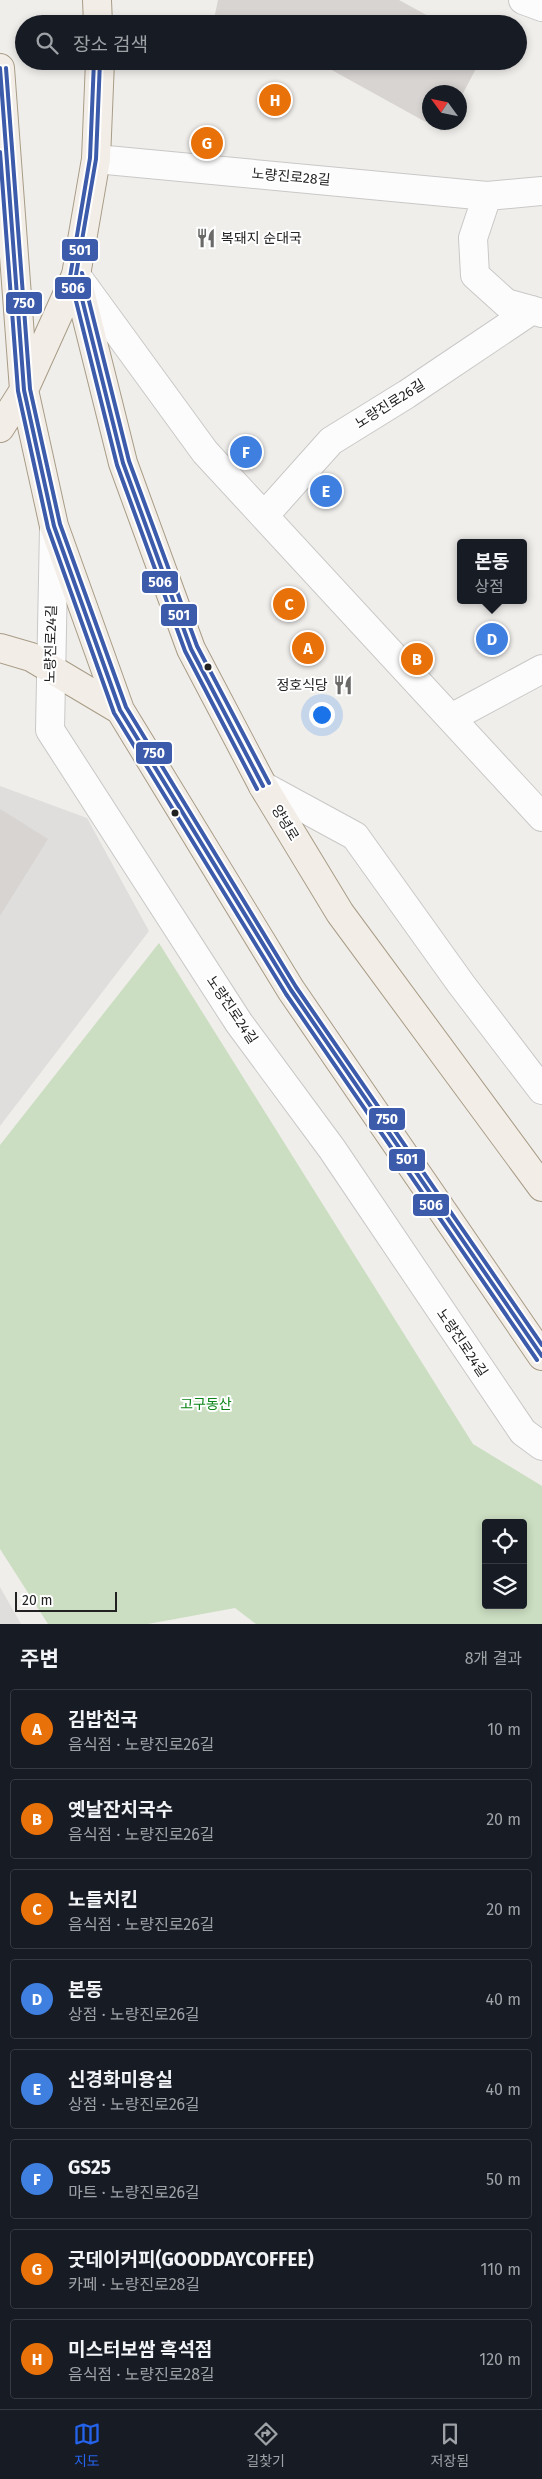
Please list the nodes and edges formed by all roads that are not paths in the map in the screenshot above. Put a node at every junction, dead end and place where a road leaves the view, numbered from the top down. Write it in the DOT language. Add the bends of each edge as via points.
graph roads {
  1 [pos="97,0"];
  2 [pos="523,0"];
  3 [pos="542,7"];
  4 [pos="98,15"];
  5 [pos="0,68"];
  6 [pos="100,70"];
  7 [pos="96,159"];
  8 [pos="542,191"];
  9 [pos="487,196"];
  10 [pos="76,275"];
  11 [pos="537,311"];
  12 [pos="24,390"];
  13 [pos="0,428"];
  14 [pos="264,516"];
  15 [pos="54,526"];
  16 [pos="0,648"];
  17 [pos="50,667"];
  18 [pos="542,669"];
  19 [pos="120,710"];
  20 [pos="451,718"];
  21 [pos="263,786"];
  22 [pos="539,807"];
  23 [pos="542,1090"];
  24 [pos="542,1187"];
  25 [pos="542,1356"];
  26 [pos="542,1446"];
  1 -- 4 [label="main road"];
  2 -- 3 [label="street"];
  5 -- 12 [label="main road"];
  6 -- 7 [label="main road, 양녕로"];
  7 -- 9 [label="street, 노량진로28길"];
  7 -- 10 [label="main road, 양녕로"];
  8 -- 9 [label="street, 노량진로28길"];
  9 -- 11 [label="street" via="473,238 474,275 506,303"];
  10 -- 12 [label="main road"];
  10 -- 14 [label="street" via="205,452"];
  10 -- 21 [label="main road, 양녕로" via="123,463 191,649"];
  11 -- 14 [label="street, 노량진로26길" via="331,441"];
  12 -- 13 [label="main road"];
  12 -- 15 [label="main road"];
  14 -- 20 [label="street"];
  15 -- 17 [label="street, 노량진로24길"];
  15 -- 19 [label="main road"];
  16 -- 17 [label="main road" via="31,657"];
  17 -- 19 [label="main road"];
  17 -- 26 [label="street, 노량진로24길" via="50,730 239,1023 332,1149 523,1432"];
  18 -- 20 [label="street"];
  19 -- 25 [label="main road" via="291,990"];
  20 -- 22 [label="street"];
  21 -- 23 [label="street" via="355,836"];
  21 -- 24 [label="main road, 양녕로" via="340,913"];
}
